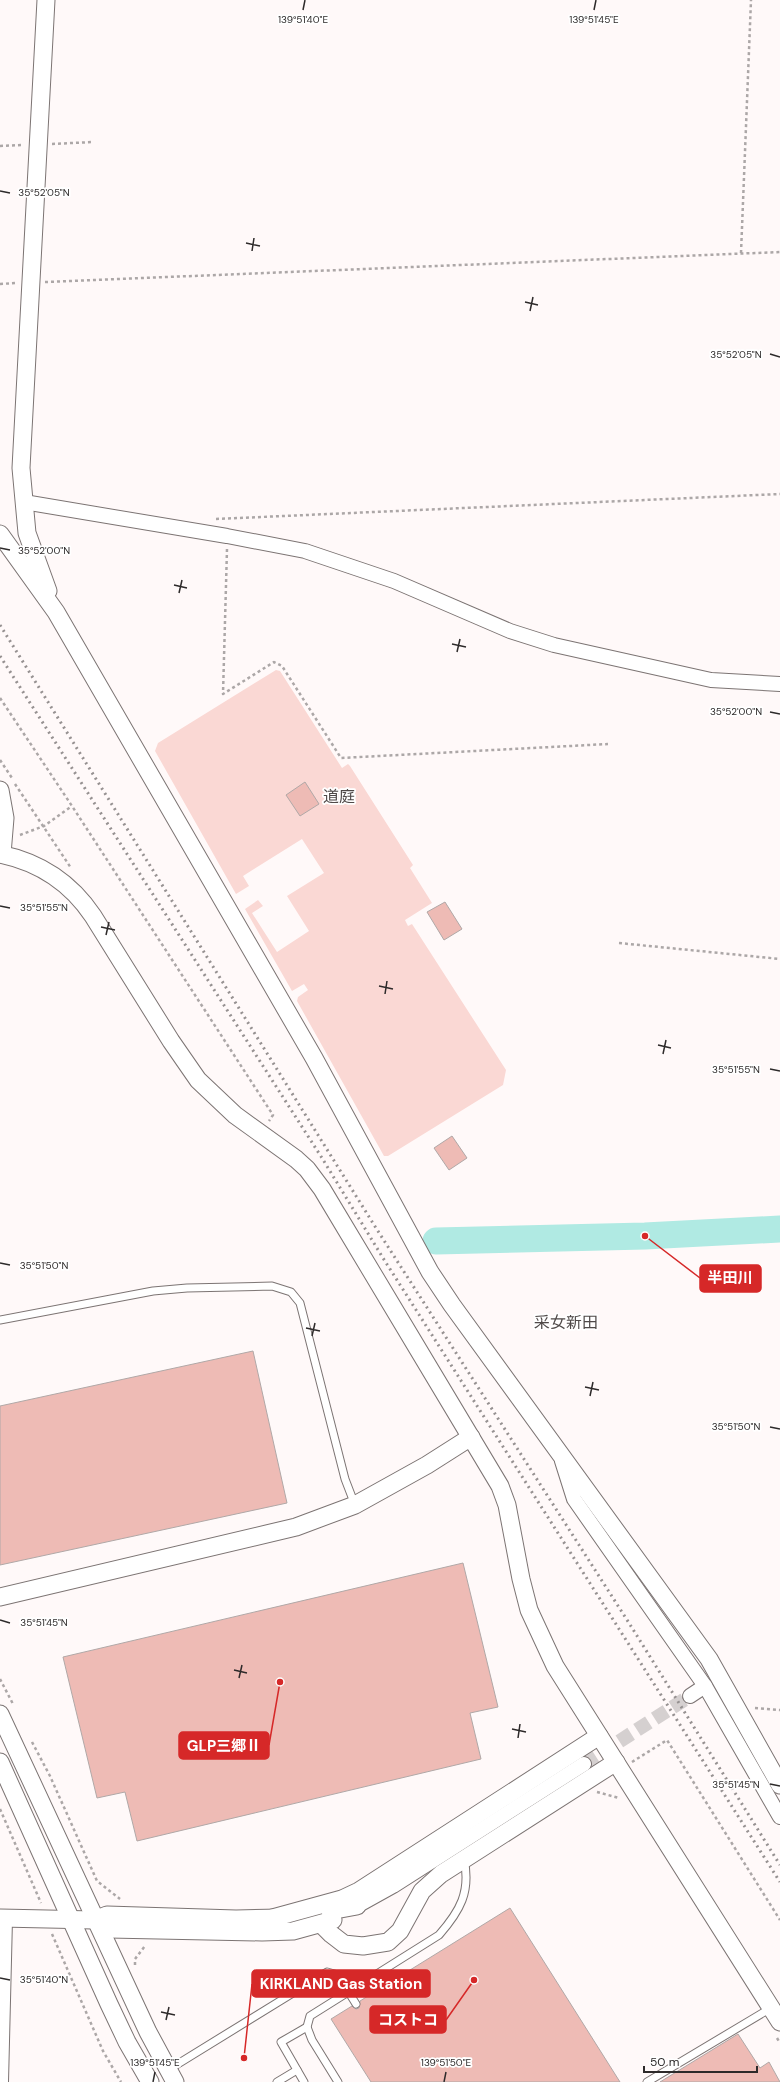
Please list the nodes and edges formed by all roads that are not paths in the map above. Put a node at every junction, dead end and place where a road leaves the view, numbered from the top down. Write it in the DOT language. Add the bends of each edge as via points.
graph roads {
  1 [pos="46,0"];
  2 [pos="24,502"];
  3 [pos="0,534"];
  4 [pos="56,612"];
  5 [pos="780,684"];
  6 [pos="0,790"];
  7 [pos="1,854"];
  8 [pos="0,1320"];
  9 [pos="471,1437"];
  10 [pos="559,1451"];
  11 [pos="355,1505"];
  12 [pos="0,1596"];
  13 [pos="705,1686"];
  14 [pos="690,1696"];
  15 [pos="7,1710"];
  16 [pos="599,1736"];
  17 [pos="0,1762"];
  18 [pos="584,1764"];
  19 [pos="618,1766"];
  20 [pos="780,1785"];
  21 [pos="780,1817"];
  22 [pos="464,1858"];
  23 [pos="357,1906"];
  24 [pos="3,1918"];
  25 [pos="269,1919"];
  26 [pos="71,1920"];
  27 [pos="94,1920"];
  28 [pos="131,1923"];
  29 [pos="322,1925"];
  30 [pos="356,2004"];
  31 [pos="771,2008"];
  32 [pos="780,2022"];
  33 [pos="307,2027"];
  34 [pos="297,2070"];
  35 [pos="172,2076"];
  36 [pos="282,2081"];
  37 [pos="1,2082"];
  38 [pos="150,2082"];
  39 [pos="304,2082"];
  40 [pos="338,2082"];
  41 [pos="648,2082"];
  1 -- 2 [label="street" via="21,468"];
  2 -- 4 [label="street" via="27,533"];
  2 -- 5 [label="street" via="305,551 394,581 510,631 554,645 711,680"];
  3 -- 4 [label="street"];
  4 -- 10 [label="street" via="314,1058 430,1272"];
  6 -- 7 [label="street" via="5,818"];
  7 -- 9 [label="street" via="40,867 72,890 85,903 198,1080 235,1115 307,1169 322,1189"];
  8 -- 11 [label="lane" via="153,1291 272,1286 291,1292 300,1303 345,1479"];
  9 -- 11 [label="street"];
  9 -- 16 [label="street" via="494,1473 507,1505 521,1579 529,1610 541,1640"];
  10 -- 13 [label="street" via="574,1498"];
  10 -- 20 [label="street" via="709,1660"];
  11 -- 12 [label="street" via="296,1527"];
  13 -- 14 [label="street"];
  13 -- 21 [label="street"];
  15 -- 27 [label="street"];
  16 -- 19 [label="street"];
  16 -- 25 [label="street" via="359,1891 342,1899"];
  17 -- 26 [label="street"];
  18 -- 23 [label="street" via="393,1886"];
  19 -- 22 [label="street"];
  19 -- 31 [label="street"];
  22 -- 29 [label="street" via="422,1891 400,1931 388,1942 363,1946 344,1944"];
  22 -- 33 [label="lane" via="468,1876 464,1898 439,1935 310,2016"];
  23 -- 25 [label="street" via="311,1916"];
  23 -- 29 [label="street" via="341,1917"];
  24 -- 26 [label="street"];
  24 -- 37 [label="street"];
  25 -- 28 [label="street"];
  26 -- 27 [label="street"];
  26 -- 38 [label="street" via="127,2042"];
  27 -- 28 [label="street" via="109,1929"];
  27 -- 35 [label="street"];
  28 -- 29 [label="street" via="262,1932 293,1931"];
  30 -- 35 [label="lane" via="338,1975 327,1972"];
  31 -- 32 [label="street"];
  31 -- 41 [label="lane"];
  33 -- 34 [label="lane" via="281,2042"];
  33 -- 40 [label="lane" via="312,2040"];
  34 -- 36 [label="lane"];
  34 -- 39 [label="lane"];
}
